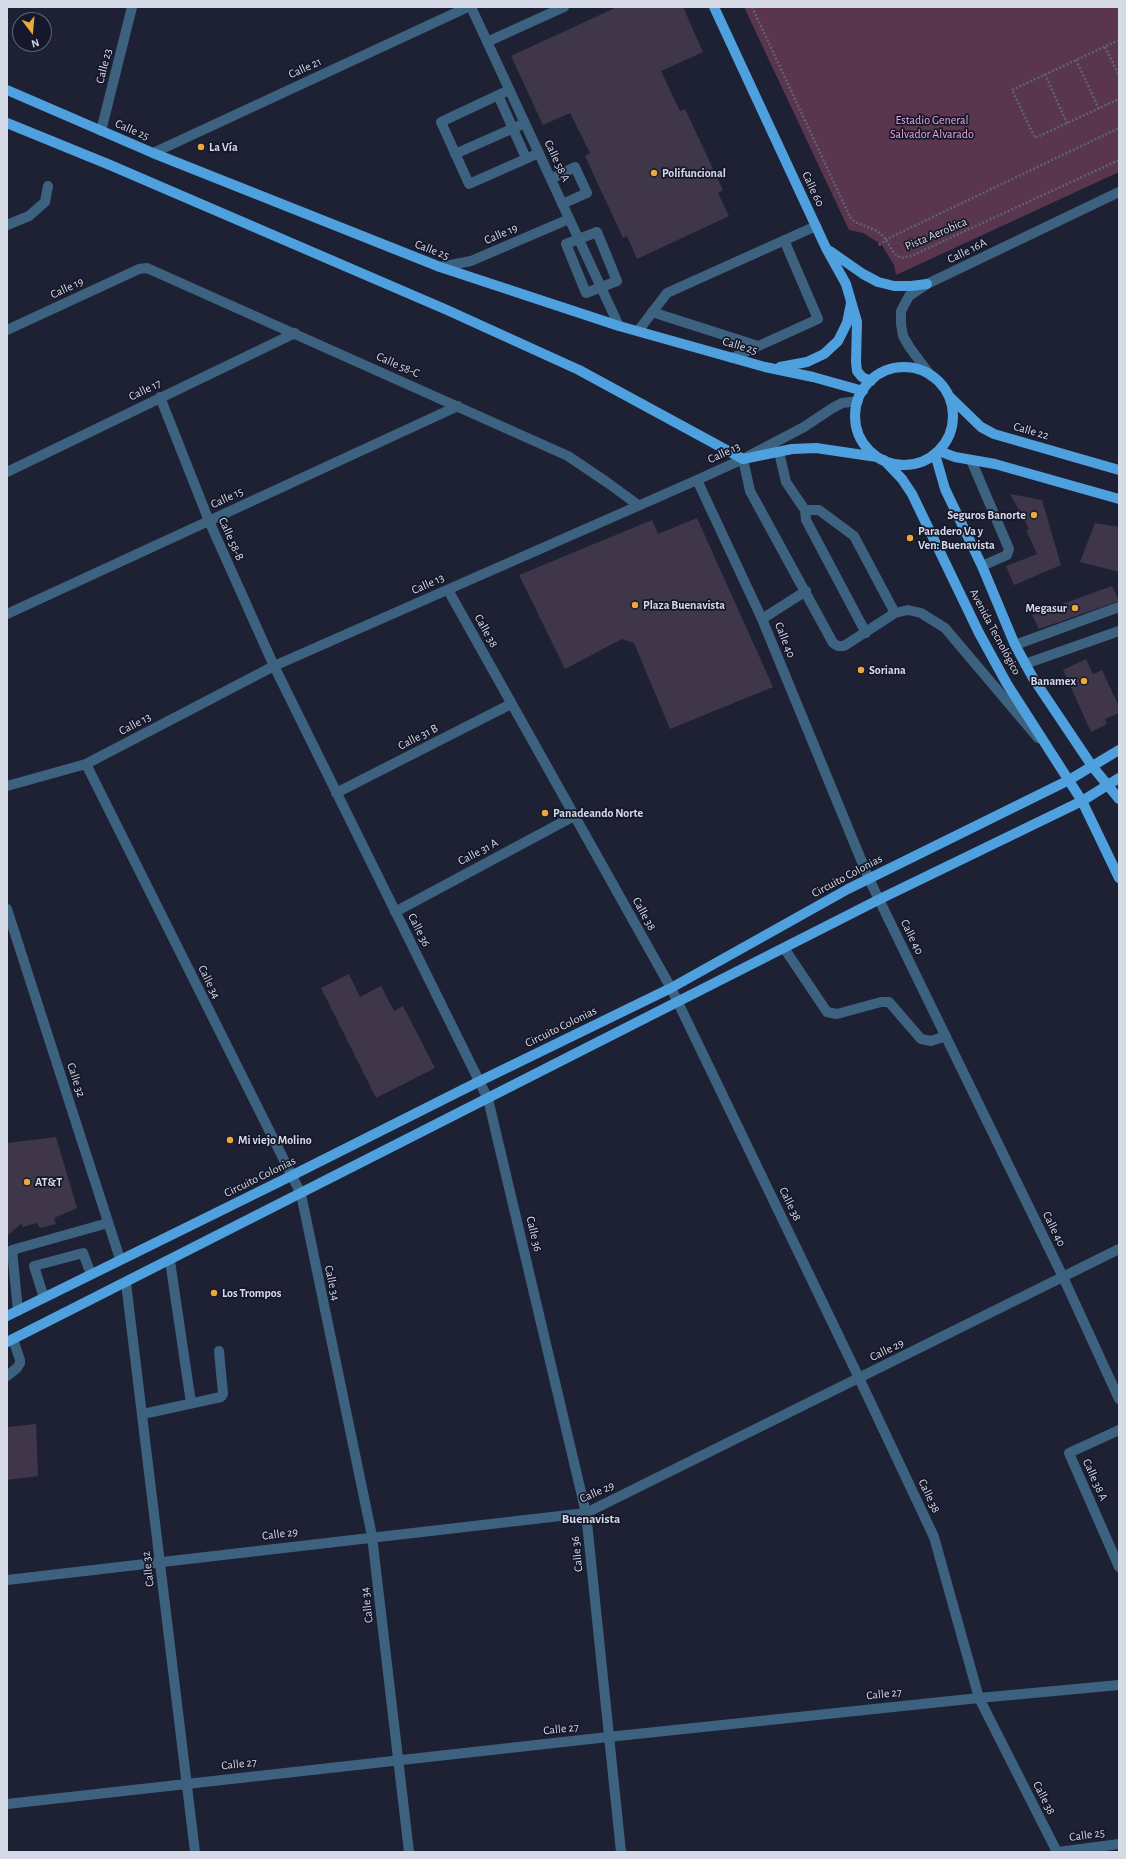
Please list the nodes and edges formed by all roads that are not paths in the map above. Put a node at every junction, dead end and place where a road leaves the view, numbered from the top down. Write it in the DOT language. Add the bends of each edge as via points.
graph roads {
  1 [pos="132,7"];
  2 [pos="470,7"];
  3 [pos="564,7"];
  4 [pos="714,7"];
  5 [pos="487,42"];
  6 [pos="7,90"];
  7 [pos="509,90"];
  8 [pos="498,95"];
  9 [pos="525,123"];
  10 [pos="7,124"];
  11 [pos="513,128"];
  12 [pos="101,131"];
  13 [pos="153,153"];
  14 [pos="539,153"];
  15 [pos="455,154"];
  16 [pos="526,158"];
  17 [pos="551,179"];
  18 [pos="48,186"];
  19 [pos="1119,192"];
  20 [pos="562,204"];
  21 [pos="569,219"];
  22 [pos="7,225"];
  23 [pos="816,226"];
  24 [pos="579,239"];
  25 [pos="784,240"];
  26 [pos="826,248"];
  27 [pos="440,267"];
  28 [pos="139,268"];
  29 [pos="927,284"];
  30 [pos="601,287"];
  31 [pos="851,299"];
  32 [pos="652,312"];
  33 [pos="619,326"];
  34 [pos="7,330"];
  35 [pos="638,330"];
  36 [pos="295,333"];
  37 [pos="758,346"];
  38 [pos="732,358"];
  39 [pos="765,367"];
  40 [pos="931,376"];
  41 [pos="871,381"];
  42 [pos="863,391"];
  43 [pos="949,396"];
  44 [pos="160,397"];
  45 [pos="858,401"];
  46 [pos="458,406"];
  47 [pos="779,452"];
  48 [pos="937,452"];
  49 [pos="743,459"];
  50 [pos="880,459"];
  51 [pos="971,460"];
  52 [pos="1119,470"];
  53 [pos="7,472"];
  54 [pos="697,480"];
  55 [pos="1119,499"];
  56 [pos="638,505"];
  57 [pos="805,510"];
  58 [pos="209,520"];
  59 [pos="982,566"];
  60 [pos="448,590"];
  61 [pos="806,591"];
  62 [pos="1119,608"];
  63 [pos="895,613"];
  64 [pos="7,614"];
  65 [pos="762,619"];
  66 [pos="1119,631"];
  67 [pos="866,633"];
  68 [pos="1014,645"];
  69 [pos="1025,664"];
  70 [pos="274,666"];
  71 [pos="511,704"];
  72 [pos="1119,750"];
  73 [pos="1058,763"];
  74 [pos="86,764"];
  75 [pos="1092,766"];
  76 [pos="1119,778"];
  77 [pos="1069,780"];
  78 [pos="7,786"];
  79 [pos="1107,787"];
  80 [pos="336,792"];
  81 [pos="1119,799"];
  82 [pos="1082,801"];
  83 [pos="574,816"];
  84 [pos="869,878"];
  85 [pos="1119,878"];
  86 [pos="880,899"];
  87 [pos="7,908"];
  88 [pos="395,912"];
  89 [pos="784,948"];
  90 [pos="671,988"];
  91 [pos="678,1003"];
  92 [pos="946,1036"];
  93 [pos="480,1081"];
  94 [pos="488,1098"];
  95 [pos="291,1176"];
  96 [pos="301,1194"];
  97 [pos="108,1223"];
  98 [pos="1119,1249"];
  99 [pos="120,1259"];
  100 [pos="170,1261"];
  101 [pos="91,1274"];
  102 [pos="1063,1277"];
  103 [pos="126,1283"];
  104 [pos="44,1298"];
  105 [pos="18,1311"];
  106 [pos="7,1316"];
  107 [pos="10,1341"];
  108 [pos="219,1351"];
  109 [pos="7,1376"];
  110 [pos="859,1378"];
  111 [pos="1119,1398"];
  112 [pos="191,1403"];
  113 [pos="142,1414"];
  114 [pos="1119,1430"];
  115 [pos="586,1513"];
  116 [pos="372,1536"];
  117 [pos="160,1561"];
  118 [pos="1119,1567"];
  119 [pos="7,1580"];
  120 [pos="1119,1685"];
  121 [pos="979,1698"];
  122 [pos="608,1737"];
  123 [pos="398,1760"];
  124 [pos="187,1782"];
  125 [pos="7,1804"];
  126 [pos="1119,1844"];
  127 [pos="195,1852"];
  128 [pos="408,1852"];
  129 [pos="621,1852"];
  130 [pos="1057,1852"];
  1 -- 12 [label="street, Calle 23"];
  2 -- 5 [label="street, Calle 58 A"];
  2 -- 13 [label="street, Calle 21"];
  3 -- 5 [label="street"];
  4 -- 23 [label="main road, Calle 60"];
  5 -- 7 [label="street, Calle 58 A"];
  6 -- 12 [label="main road, Calle 25"];
  7 -- 8 [label="street"];
  7 -- 9 [label="street, Calle 58 A"];
  8 -- 11 [label="street"];
  8 -- 15 [label="street" via="440,122"];
  9 -- 11 [label="street"];
  9 -- 14 [label="street, Calle 58 A"];
  10 -- 49 [label="main road" via="110,165 388,284 572,367"];
  11 -- 15 [label="street"];
  11 -- 16 [label="street"];
  12 -- 13 [label="main road, Calle 25"];
  13 -- 27 [label="main road, Calle 25"];
  14 -- 16 [label="street"];
  14 -- 17 [label="street, Calle 58 A"];
  15 -- 16 [label="street" via="469,184"];
  17 -- 20 [label="street, Calle 58 A"];
  17 -- 20 [label="street" via="575,167 587,193"];
  18 -- 22 [label="street" via="45,202 29,216"];
  19 -- 29 [label="street, Calle 16A"];
  20 -- 21 [label="street, Calle 58 A"];
  21 -- 24 [label="street, Calle 58 A"];
  21 -- 27 [label="street, Calle 19" via="471,261"];
  23 -- 25 [label="street"];
  23 -- 26 [label="main road, Calle 60"];
  24 -- 30 [label="street, Calle 58 A"];
  24 -- 30 [label="street" via="566,244 586,293"];
  24 -- 30 [label="street" via="597,232 617,280"];
  25 -- 32 [label="street" via="667,293"];
  25 -- 37 [label="street" via="818,319"];
  26 -- 29 [label="main road" via="878,282 894,286"];
  26 -- 31 [label="main road, Calle 60" via="846,284"];
  27 -- 33 [label="main road, Calle 25"];
  28 -- 34 [label="street, Calle 19"];
  28 -- 36 [label="street, Calle 58-C" via="148,268"];
  29 -- 40 [label="street, Calle 16A" via="910,296 901,311 900,324 910,348"];
  30 -- 33 [label="street, Calle 58 A"];
  31 -- 39 [label="main road" via="847,324 838,341 824,354 807,362 786,367"];
  31 -- 41 [label="main road, Calle 60" via="857,322 857,370 862,377"];
  32 -- 35 [label="street"];
  32 -- 37 [label="street"];
  33 -- 35 [label="main road, Calle 25"];
  35 -- 38 [label="main road, Calle 25"];
  36 -- 44 [label="street, Calle 17"];
  36 -- 46 [label="street, Calle 58-C"];
  37 -- 38 [label="street"];
  38 -- 39 [label="main road, Calle 25"];
  39 -- 42 [label="main road, Calle 25"];
  40 -- 41 [label="main road" via="922,371 900,368 880,374"];
  40 -- 43 [label="main road"];
  41 -- 42 [label="main road"];
  42 -- 45 [label="main road"];
  43 -- 48 [label="main road" via="953,421 947,440"];
  43 -- 52 [label="main road, Calle 22" via="981,427 994,434"];
  44 -- 53 [label="street, Calle 17"];
  44 -- 58 [label="street, Calle 58-B"];
  45 -- 49 [label="street, Calle 13" via="842,403 804,427"];
  45 -- 50 [label="main road" via="855,416 858,432 866,446"];
  46 -- 56 [label="street, Calle 58-C" via="568,456"];
  46 -- 58 [label="street, Calle 15"];
  47 -- 49 [label="main road"];
  47 -- 50 [label="main road" via="816,448"];
  47 -- 57 [label="street" via="786,482"];
  48 -- 50 [label="main road" via="910,465"];
  48 -- 51 [label="main road"];
  48 -- 59 [label="main road, Avenida Tecnológico" via="945,489"];
  49 -- 54 [label="street, Calle 13"];
  49 -- 61 [label="street" via="750,491"];
  50 -- 73 [label="main road, Avenida Tecnológico" via="902,479 912,494 978,633 1007,684"];
  51 -- 55 [label="main road" via="995,464"];
  51 -- 59 [label="street" via="1008,549 1007,555"];
  54 -- 56 [label="street, Calle 13"];
  54 -- 65 [label="street, Calle 40"];
  56 -- 60 [label="street, Calle 13"];
  57 -- 63 [label="street" via="819,510 854,536"];
  57 -- 67 [label="street" via="806,520"];
  58 -- 64 [label="street, Calle 15"];
  58 -- 70 [label="street, Calle 58-B"];
  59 -- 68 [label="main road, Avenida Tecnológico"];
  60 -- 70 [label="street, Calle 13"];
  60 -- 71 [label="street, Calle 38"];
  61 -- 65 [label="street"];
  61 -- 67 [label="street" via="833,643 844,646"];
  62 -- 68 [label="street"];
  63 -- 67 [label="street"];
  63 -- 73 [label="street" via="908,610 921,613 946,628"];
  65 -- 84 [label="street, Calle 40"];
  66 -- 69 [label="street"];
  68 -- 69 [label="main road, Avenida Tecnológico"];
  69 -- 75 [label="main road, Avenida Tecnológico"];
  70 -- 74 [label="street, Calle 13"];
  70 -- 80 [label="street, Calle 36"];
  71 -- 80 [label="street, Calle 31 B"];
  71 -- 83 [label="street, Calle 38"];
  72 -- 75 [label="main road, Circuito Colonias"];
  73 -- 77 [label="main road, Avenida Tecnológico"];
  74 -- 78 [label="street, Calle 13"];
  74 -- 95 [label="street, Calle 34"];
  75 -- 77 [label="main road, Circuito Colonias"];
  75 -- 79 [label="main road, Avenida Tecnológico"];
  76 -- 79 [label="main road"];
  77 -- 82 [label="main road, Avenida Tecnológico"];
  77 -- 84 [label="main road, Circuito Colonias"];
  79 -- 81 [label="main road, Avenida Tecnológico"];
  79 -- 82 [label="main road"];
  80 -- 88 [label="street, Calle 36"];
  82 -- 85 [label="main road, Avenida Tecnológico"];
  82 -- 86 [label="main road"];
  83 -- 88 [label="street, Calle 31 A"];
  83 -- 90 [label="street, Calle 38"];
  84 -- 86 [label="street, Calle 40"];
  84 -- 90 [label="main road, Circuito Colonias"];
  86 -- 89 [label="main road"];
  86 -- 92 [label="street, Calle 40"];
  87 -- 97 [label="street, Calle 32"];
  88 -- 93 [label="street, Calle 36"];
  89 -- 91 [label="main road"];
  89 -- 92 [label="street" via="827,1012 837,1014 889,1002 921,1039 930,1042"];
  90 -- 91 [label="street, Calle 38"];
  90 -- 93 [label="main road, Circuito Colonias"];
  91 -- 94 [label="main road"];
  91 -- 110 [label="street, Calle 38"];
  92 -- 102 [label="street, Calle 40"];
  93 -- 94 [label="street, Calle 36"];
  93 -- 95 [label="main road, Circuito Colonias"];
  94 -- 96 [label="main road"];
  94 -- 115 [label="street, Calle 36"];
  95 -- 96 [label="street, Calle 34"];
  95 -- 99 [label="main road, Circuito Colonias"];
  96 -- 100 [label="main road"];
  96 -- 116 [label="street, Calle 34"];
  97 -- 99 [label="street, Calle 32"];
  97 -- 105 [label="street" via="12,1250"];
  98 -- 102 [label="street, Calle 29"];
  99 -- 101 [label="main road, Circuito Colonias"];
  100 -- 103 [label="main road"];
  100 -- 112 [label="street"];
  101 -- 104 [label="main road, Circuito Colonias"];
  101 -- 104 [label="street" via="84,1253 34,1266"];
  102 -- 110 [label="street, Calle 29"];
  102 -- 111 [label="street, Calle 40"];
  103 -- 107 [label="main road"];
  103 -- 113 [label="street, Calle 32"];
  104 -- 105 [label="main road, Circuito Colonias"];
  105 -- 106 [label="main road, Circuito Colonias"];
  107 -- 109 [label="street" via="20,1363"];
  108 -- 112 [label="street" via="223,1394 221,1397"];
  110 -- 115 [label="street, Calle 29"];
  110 -- 121 [label="street, Calle 38" via="934,1537"];
  112 -- 113 [label="street"];
  113 -- 117 [label="street, Calle 32"];
  114 -- 118 [label="street, Calle 38 A" via="1069,1453"];
  115 -- 116 [label="street, Calle 29"];
  115 -- 122 [label="street, Calle 36"];
  116 -- 117 [label="street, Calle 29"];
  116 -- 123 [label="street, Calle 34"];
  117 -- 119 [label="street, Calle 29"];
  117 -- 124 [label="street, Calle 32"];
  120 -- 121 [label="street, Calle 27"];
  121 -- 122 [label="street, Calle 27"];
  121 -- 130 [label="street, Calle 38"];
  122 -- 123 [label="street, Calle 27"];
  122 -- 129 [label="street, Calle 36"];
  123 -- 124 [label="street, Calle 27"];
  123 -- 128 [label="street, Calle 34"];
  124 -- 125 [label="street, Calle 27"];
  124 -- 127 [label="street, Calle 32"];
  126 -- 130 [label="street, Calle 25"];
}
